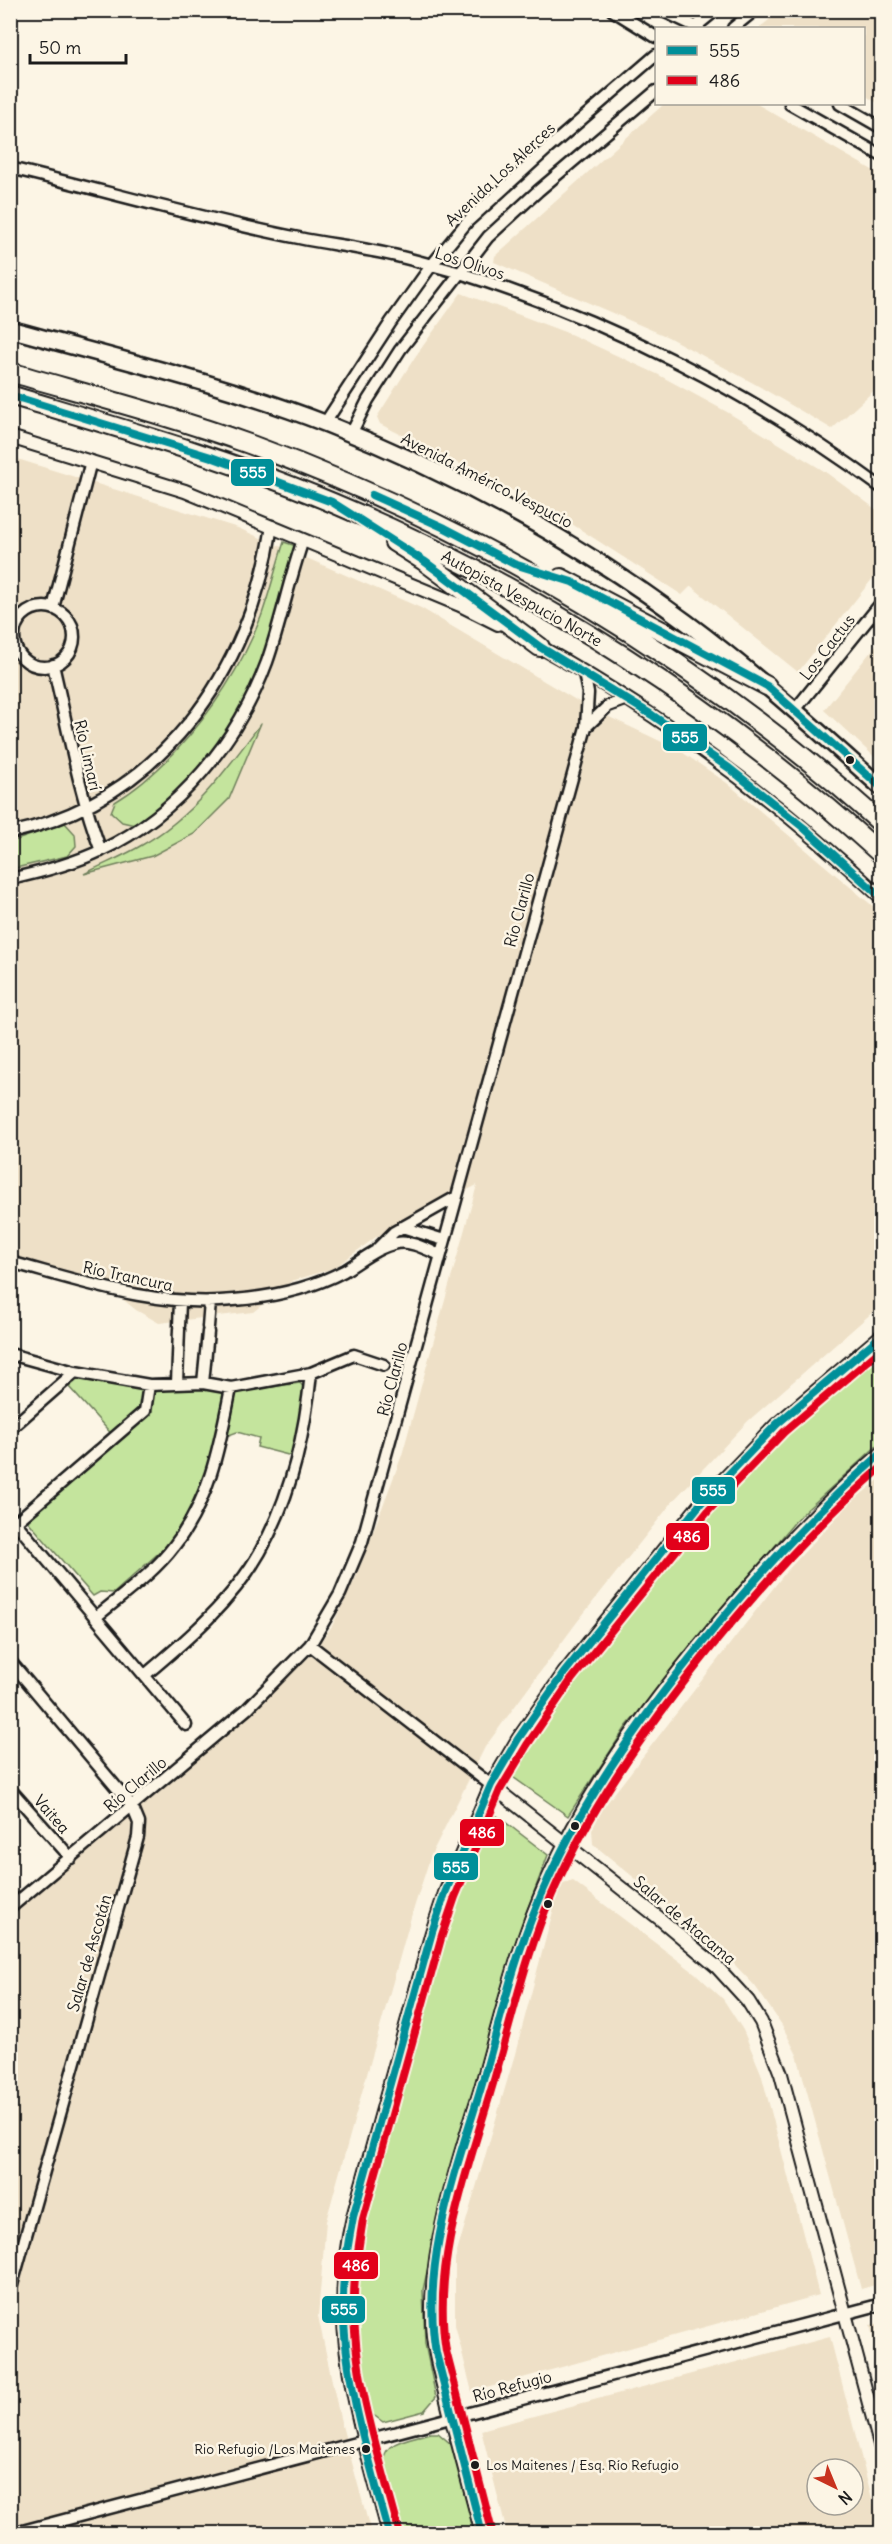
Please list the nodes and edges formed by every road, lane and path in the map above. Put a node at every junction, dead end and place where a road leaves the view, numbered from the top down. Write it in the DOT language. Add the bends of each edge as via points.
graph roads {
  1 [pos="612,10"];
  2 [pos="661,10"];
  3 [pos="716,10"];
  4 [pos="755,10"];
  5 [pos="694,27"];
  6 [pos="697,27"];
  7 [pos="734,27"];
  8 [pos="655,35"];
  9 [pos="655,57"];
  10 [pos="655,93"];
  11 [pos="792,105"];
  12 [pos="842,105"];
  13 [pos="882,128"];
  14 [pos="882,156"];
  15 [pos="10,168"];
  16 [pos="431,266"];
  17 [pos="458,273"];
  18 [pos="10,329"];
  19 [pos="10,372"];
  20 [pos="10,395"];
  21 [pos="325,423"];
  22 [pos="351,434"];
  23 [pos="10,437"];
  24 [pos="91,461"];
  25 [pos="882,488"];
  26 [pos="332,502"];
  27 [pos="272,526"];
  28 [pos="303,540"];
  29 [pos="514,564"];
  30 [pos="882,602"];
  31 [pos="53,608"];
  32 [pos="12,628"];
  33 [pos="540,647"];
  34 [pos="53,665"];
  35 [pos="584,673"];
  36 [pos="766,686"];
  37 [pos="627,699"];
  38 [pos="795,710"];
  39 [pos="586,727"];
  40 [pos="882,788"];
  41 [pos="85,806"];
  42 [pos="882,824"];
  43 [pos="10,833"];
  44 [pos="101,851"];
  45 [pos="882,855"];
  46 [pos="10,879"];
  47 [pos="882,898"];
  48 [pos="456,1197"];
  49 [pos="402,1227"];
  50 [pos="444,1240"];
  51 [pos="375,1251"];
  52 [pos="440,1254"];
  53 [pos="10,1262"];
  54 [pos="180,1302"];
  55 [pos="210,1302"];
  56 [pos="882,1335"];
  57 [pos="10,1354"];
  58 [pos="384,1365"];
  59 [pos="75,1372"];
  60 [pos="311,1372"];
  61 [pos="177,1383"];
  62 [pos="203,1383"];
  63 [pos="149,1385"];
  64 [pos="231,1388"];
  65 [pos="10,1429"];
  66 [pos="882,1453"];
  67 [pos="13,1519"];
  68 [pos="96,1617"];
  69 [pos="310,1645"];
  70 [pos="10,1661"];
  71 [pos="145,1675"];
  72 [pos="186,1725"];
  73 [pos="490,1785"];
  74 [pos="11,1790"];
  75 [pos="132,1806"];
  76 [pos="564,1842"];
  77 [pos="71,1858"];
  78 [pos="10,1908"];
  79 [pos="10,2292"];
  80 [pos="882,2304"];
  81 [pos="845,2313"];
  82 [pos="452,2418"];
  83 [pos="364,2441"];
  84 [pos="882,2452"];
  85 [pos="11,2534"];
  86 [pos="389,2534"];
  87 [pos="482,2534"];
  1 -- 8 [label="street"];
  2 -- 5 [label="street"];
  3 -- 6 [label="street"];
  4 -- 7 [label="street"];
  9 -- 16 [label="street, Avenida Los Alerces" via="485,204"];
  10 -- 17 [label="street" via="513,214"];
  11 -- 14 [label="street"];
  12 -- 13 [label="street"];
  15 -- 16 [label="street, Los Olivos" via="299,239 374,251"];
  16 -- 17 [label="street, Los Olivos"];
  16 -- 21 [label="street, Avenida Los Alerces"];
  17 -- 22 [label="street" via="400,350"];
  17 -- 25 [label="street, Los Olivos" via="579,317 670,358 778,420"];
  18 -- 21 [label="main road, Avenida Américo Vespucio" via="214,384"];
  19 -- 29 [label="highway, Autopista Vespucio Norte" via="257,447 386,501"];
  20 -- 26 [label="highway, Autopista Vespucio Norte" via="211,457"];
  21 -- 22 [label="main road, Avenida Américo Vespucio"];
  22 -- 36 [label="main road, Avenida Américo Vespucio" via="443,475 556,535 677,616"];
  23 -- 24 [label="street"];
  24 -- 27 [label="street" via="185,491"];
  24 -- 31 [label="street"];
  26 -- 33 [label="highway" via="424,561"];
  26 -- 45 [label="highway, Autopista Vespucio Norte" via="473,569 613,649 782,770"];
  27 -- 28 [label="street"];
  27 -- 41 [label="street" via="249,618 207,699 159,756 124,784"];
  28 -- 33 [label="street" via="460,605"];
  28 -- 44 [label="street" via="267,661 231,735 195,780 165,808"];
  29 -- 36 [label="highway" via="572,582"];
  29 -- 42 [label="highway, Autopista Vespucio Norte" via="611,620 701,680 807,760"];
  30 -- 38 [label="street, Los Cactus"];
  31 -- 32 [label="street" via="29,610"];
  31 -- 34 [label="street" via="69,620 74,640 65,658"];
  32 -- 34 [label="street" via="14,645 23,658 37,666"];
  33 -- 35 [label="street"];
  34 -- 41 [label="street, Río Limarí"];
  35 -- 37 [label="street"];
  35 -- 39 [label="street, Río Clarillo" via="588,693"];
  36 -- 38 [label="main road, Avenida Américo Vespucio"];
  37 -- 39 [label="street" via="608,706"];
  37 -- 47 [label="street" via="772,801"];
  38 -- 40 [label="main road, Avenida Américo Vespucio"];
  39 -- 48 [label="street, Río Clarillo"];
  41 -- 43 [label="street"];
  41 -- 44 [label="street, Río Limarí"];
  44 -- 46 [label="street"];
  48 -- 49 [label="street, Río Trancura"];
  48 -- 50 [label="street, Río Clarillo"];
  49 -- 50 [label="street"];
  49 -- 51 [label="street, Río Trancura"];
  50 -- 52 [label="street, Río Clarillo"];
  51 -- 52 [label="street, Río Trancura" via="400,1242"];
  51 -- 55 [label="street, Río Trancura" via="343,1271 300,1288 250,1299"];
  52 -- 69 [label="street, Río Clarillo" via="362,1542 340,1594"];
  53 -- 54 [label="street, Río Trancura" via="148,1298"];
  54 -- 55 [label="street, Río Trancura"];
  54 -- 61 [label="street"];
  55 -- 62 [label="street"];
  56 -- 73 [label="street" via="777,1424 701,1503 564,1673"];
  57 -- 59 [label="street"];
  58 -- 60 [label="street" via="354,1355"];
  59 -- 63 [label="street"];
  59 -- 65 [label="street"];
  60 -- 64 [label="street"];
  60 -- 71 [label="street" via="307,1419 283,1502 260,1552 207,1618"];
  61 -- 62 [label="street"];
  61 -- 63 [label="street"];
  62 -- 64 [label="street"];
  63 -- 67 [label="street" via="145,1411"];
  64 -- 68 [label="street" via="217,1458 197,1510 174,1547"];
  66 -- 76 [label="street" via="776,1556 680,1669 600,1779"];
  67 -- 68 [label="street"];
  68 -- 71 [label="street"];
  69 -- 73 [label="street, Salar de Atacama"];
  69 -- 75 [label="street, Río Clarillo" via="247,1709"];
  70 -- 75 [label="street, Salar de Ascotán"];
  71 -- 72 [label="street"];
  73 -- 76 [label="street, Salar de Atacama"];
  73 -- 83 [label="street" via="432,1932 348,2239 343,2280 344,2340"];
  74 -- 77 [label="street, Vaitea"];
  75 -- 77 [label="street, Río Clarillo"];
  75 -- 79 [label="street, Salar de Ascotán" via="139,1823 138,1837"];
  76 -- 81 [label="street, Salar de Atacama" via="702,1954 740,1991 761,2022 781,2074"];
  76 -- 82 [label="street" via="536,1906 511,1980 437,2247 432,2286 433,2336"];
  77 -- 78 [label="street, Río Clarillo"];
  80 -- 81 [label="street, Río Refugio"];
  81 -- 82 [label="street, Río Refugio"];
  81 -- 84 [label="street, Salar de Atacama"];
  82 -- 83 [label="street, Río Refugio"];
  82 -- 87 [label="street"];
  83 -- 85 [label="street, Río Refugio"];
  83 -- 86 [label="street"];
}
